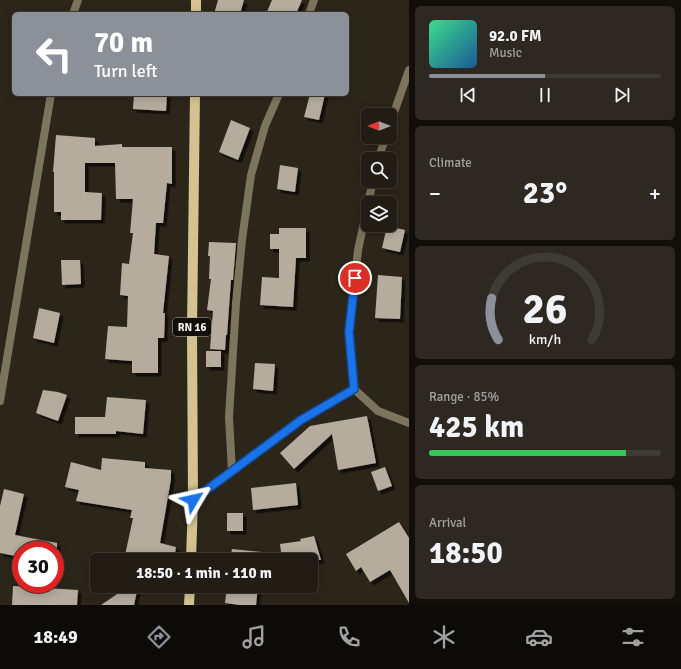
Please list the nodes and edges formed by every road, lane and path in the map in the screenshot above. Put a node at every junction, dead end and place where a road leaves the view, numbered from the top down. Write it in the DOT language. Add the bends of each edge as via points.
graph roads {
  1 [pos="78,0"];
  2 [pos="196,0"];
  3 [pos="314,0"];
  4 [pos="74,12"];
  5 [pos="196,12"];
  6 [pos="310,12"];
  7 [pos="409,70"];
  8 [pos="51,96"];
  9 [pos="195,96"];
  10 [pos="278,96"];
  11 [pos="396,108"];
  12 [pos="362,232"];
  13 [pos="354,389"];
  14 [pos="0,401"];
  15 [pos="409,423"];
  16 [pos="232,471"];
  17 [pos="193,500"];
  18 [pos="191,553"];
  19 [pos="190,593"];
  20 [pos="189,605"];
  1 -- 4 [label="street"];
  2 -- 5 [label="main road"];
  3 -- 6 [label="street"];
  7 -- 11 [label="street"];
  8 -- 14 [label="street"];
  9 -- 17 [label="main road, RN 16 / RN 16"];
  10 -- 16 [label="street" via="265,126 251,175 242,240 229,417"];
  12 -- 13 [label="street" via="349,332"];
  13 -- 15 [label="street" via="378,411"];
  13 -- 16 [label="street" via="301,420"];
  16 -- 17 [label="street"];
  17 -- 18 [label="main road, RN 16 / RN 16"];
  19 -- 20 [label="main road"];
}
